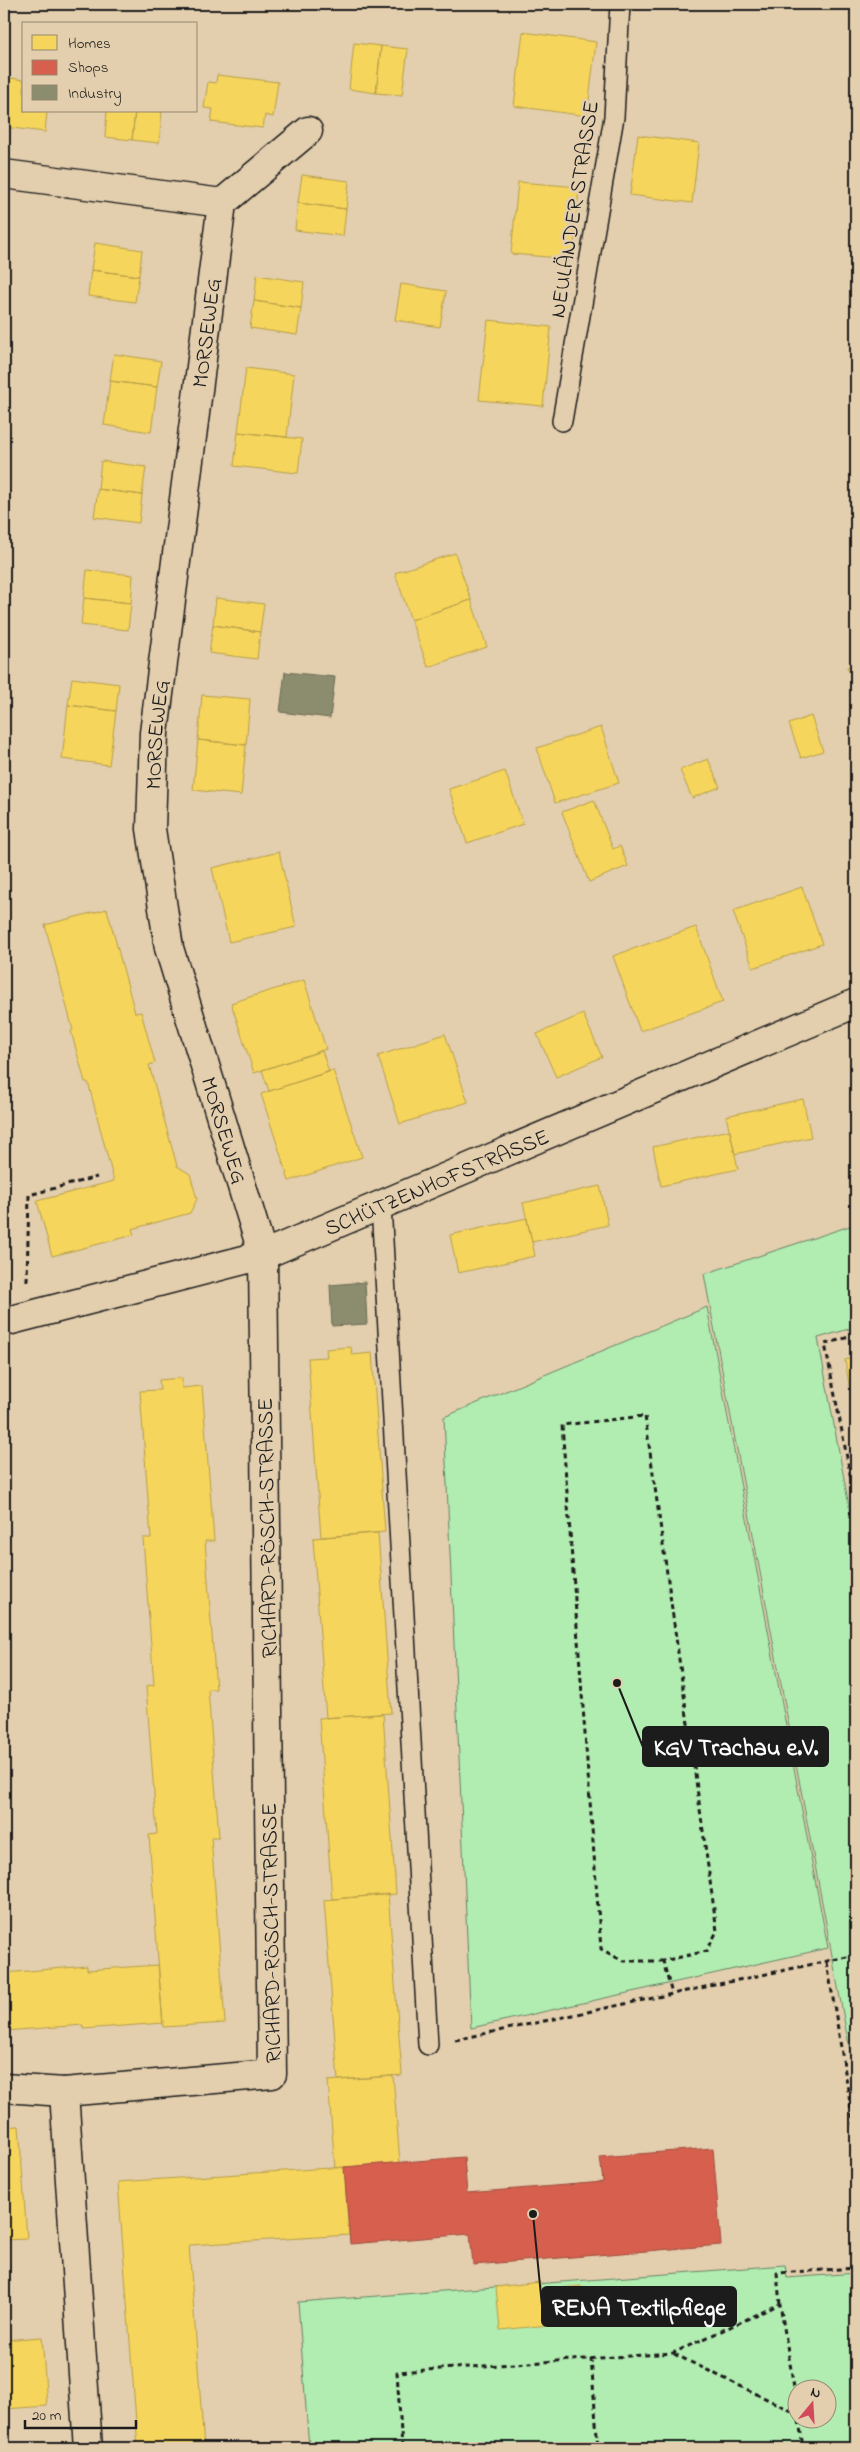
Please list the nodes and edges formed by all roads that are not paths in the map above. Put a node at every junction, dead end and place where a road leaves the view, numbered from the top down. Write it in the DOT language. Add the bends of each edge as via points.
graph roads {
  1 [pos="620,4"];
  2 [pos="308,131"];
  3 [pos="4,174"];
  4 [pos="222,203"];
  5 [pos="562,421"];
  6 [pos="856,1003"];
  7 [pos="381,1204"];
  8 [pos="263,1255"];
  9 [pos="15,1320"];
  10 [pos="428,2045"];
  11 [pos="4,2088"];
  12 [pos="64,2092"];
  13 [pos="88,2448"];
  1 -- 5 [label="lane, NEULÄNDER STRASSE" via="614,117"];
  2 -- 4 [label="street"];
  3 -- 4 [label="street"];
  4 -- 8 [label="street, MORSEWEG" via="154,733 151,829 169,948"];
  6 -- 7 [label="street, SCHÜTZENHOFSTRASSE"];
  7 -- 8 [label="street, SCHÜTZENHOFSTRASSE"];
  7 -- 10 [label="lane"];
  8 -- 9 [label="street, SCHÜTZENHOFSTRASSE"];
  8 -- 12 [label="street, RICHARD-RÖSCH-STRASSE" via="272,2074"];
  11 -- 12 [label="street"];
  12 -- 13 [label="street"];
}
